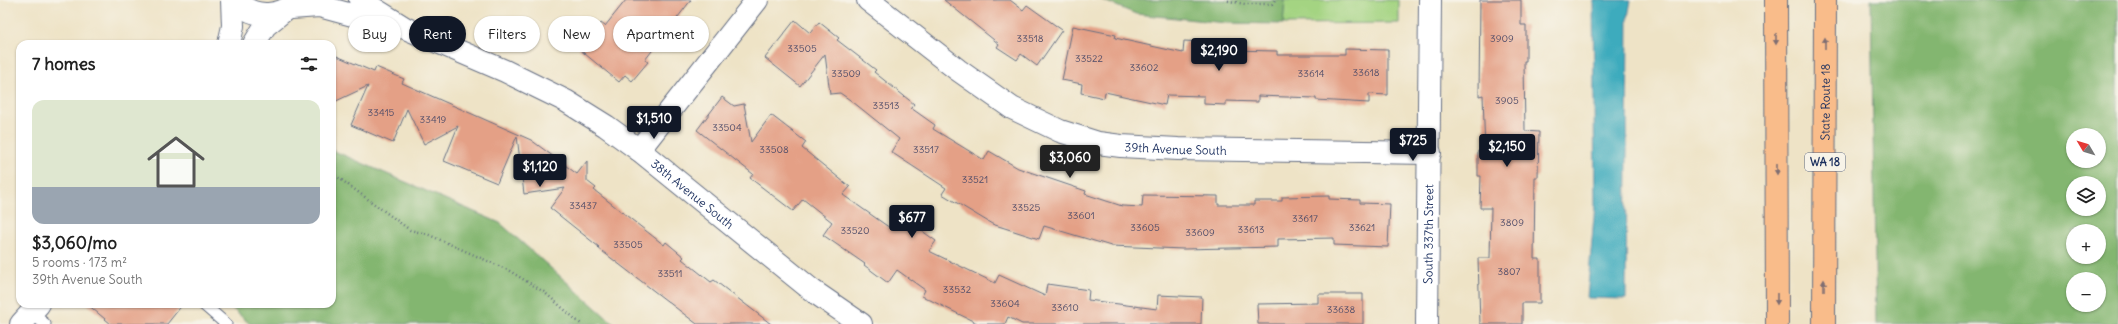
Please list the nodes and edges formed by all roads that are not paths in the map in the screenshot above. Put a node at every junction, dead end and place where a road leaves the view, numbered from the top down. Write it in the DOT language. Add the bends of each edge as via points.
graph roads {
  1 [pos="232,0"];
  2 [pos="236,0"];
  3 [pos="360,0"];
  4 [pos="757,0"];
  5 [pos="868,0"];
  6 [pos="1430,0"];
  7 [pos="1776,0"];
  8 [pos="1825,0"];
  9 [pos="291,7"];
  10 [pos="405,28"];
  11 [pos="230,40"];
  12 [pos="256,40"];
  13 [pos="639,150"];
  14 [pos="1430,153"];
  15 [pos="208,308"];
  16 [pos="226,324"];
  17 [pos="861,324"];
  18 [pos="1427,324"];
  19 [pos="1777,324"];
  20 [pos="1824,324"];
  1 -- 11 [label="street" via="233,26"];
  2 -- 9 [label="street, 38th Avenue South" via="247,9 258,13 270,14"];
  3 -- 10 [label="street, 38th Avenue South"];
  4 -- 13 [label="street"];
  5 -- 14 [label="street, 39th Avenue South" via="988,92 1028,116 1080,138 1121,146 1157,148"];
  6 -- 14 [label="street, South 337th Street"];
  7 -- 19 [label="highway, one-way"];
  20 -- 8 [label="highway, State Route 18 / WA 18, one-way"];
  9 -- 10 [label="street, 38th Avenue South" via="319,6"];
  9 -- 12 [label="street" via="265,26"];
  10 -- 13 [label="street, 38th Avenue South" via="505,71 566,101"];
  13 -- 17 [label="street, 38th Avenue South" via="813,291"];
  14 -- 18 [label="street, South 337th Street"];
  15 -- 16 [label="lane"];
}
